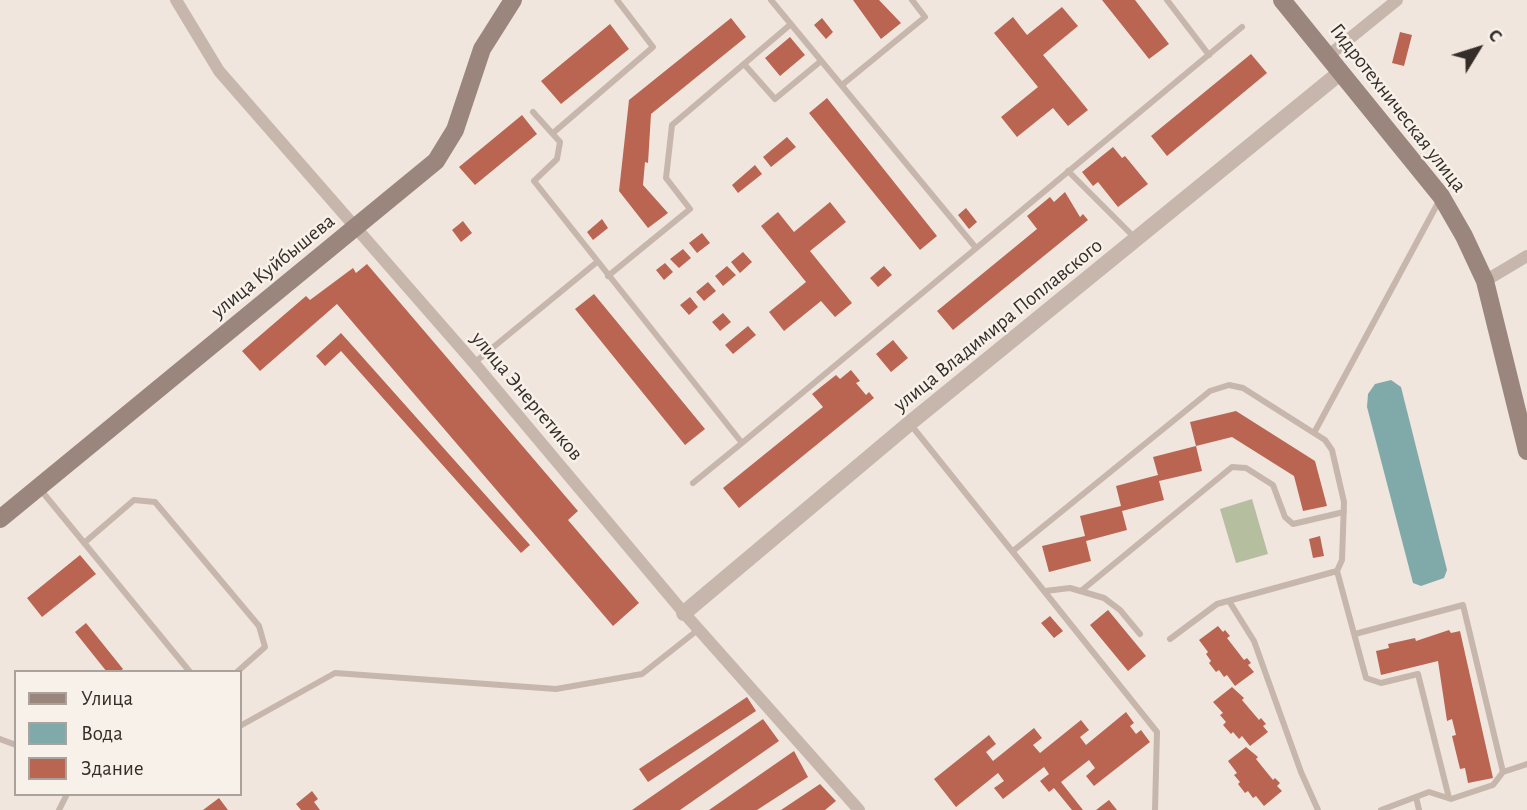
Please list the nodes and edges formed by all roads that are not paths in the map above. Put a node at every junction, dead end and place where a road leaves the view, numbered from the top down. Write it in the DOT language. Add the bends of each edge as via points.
graph roads {
  1 [pos="176,0"];
  2 [pos="513,0"];
  3 [pos="617,0"];
  4 [pos="771,0"];
  5 [pos="912,0"];
  6 [pos="1167,0"];
  7 [pos="1282,0"];
  8 [pos="1397,0"];
  9 [pos="791,24"];
  10 [pos="1242,27"];
  11 [pos="1209,55"];
  12 [pos="1328,56"];
  13 [pos="821,61"];
  14 [pos="744,64"];
  15 [pos="1342,72"];
  16 [pos="842,85"];
  17 [pos="533,112"];
  18 [pos="553,133"];
  19 [pos="1069,171"];
  20 [pos="1441,196"];
  21 [pos="356,227"];
  22 [pos="1136,240"];
  23 [pos="976,248"];
  24 [pos="1527,256"];
  25 [pos="597,262"];
  26 [pos="608,275"];
  27 [pos="1485,281"];
  28 [pos="474,363"];
  29 [pos="910,424"];
  30 [pos="1314,433"];
  31 [pos="742,443"];
  32 [pos="1527,451"];
  33 [pos="693,482"];
  34 [pos="39,487"];
  35 [pos="1344,512"];
  36 [pos="0,519"];
  37 [pos="84,543"];
  38 [pos="1013,551"];
  39 [pos="1337,571"];
  40 [pos="1081,590"];
  41 [pos="1045,592"];
  42 [pos="1229,601"];
  43 [pos="684,613"];
  44 [pos="699,629"];
  45 [pos="1140,634"];
  46 [pos="1355,634"];
  47 [pos="1170,639"];
  48 [pos="188,670"];
  49 [pos="239,670"];
  50 [pos="242,725"];
  51 [pos="1527,764"];
  52 [pos="1503,772"];
  53 [pos="1416,797"];
  54 [pos="1450,798"];
  55 [pos="859,810"];
  56 [pos="1155,810"];
  57 [pos="1318,810"];
  58 [pos="1381,810"];
  59 [pos="1419,810"];
  1 -- 21 [label="street, улица Энергетиков" via="219,71"];
  2 -- 21 [label="main road, улица Куйбышева" via="482,49 447,145 422,174"];
  3 -- 18 [label="lane" via="653,47"];
  4 -- 9 [label="lane"];
  5 -- 16 [label="lane" via="925,17"];
  6 -- 11 [label="lane"];
  7 -- 12 [label="main road, Гидротехническая улица"];
  8 -- 12 [label="street"];
  9 -- 13 [label="lane"];
  9 -- 14 [label="lane"];
  10 -- 11 [label="lane"];
  11 -- 19 [label="lane"];
  12 -- 15 [label="main road, Гидротехническая улица"];
  13 -- 14 [label="lane" via="775,99"];
  13 -- 16 [label="lane"];
  14 -- 26 [label="lane" via="672,125 666,178 690,209"];
  15 -- 20 [label="main road, Гидротехническая улица"];
  15 -- 22 [label="street, улица Владимира Поплавского"];
  16 -- 23 [label="lane"];
  17 -- 18 [label="lane"];
  18 -- 25 [label="lane" via="560,142 557,159 534,181"];
  19 -- 22 [label="lane"];
  19 -- 23 [label="lane"];
  20 -- 27 [label="main road, Гидротехническая улица"];
  20 -- 30 [label="lane"];
  21 -- 28 [label="street, улица Энергетиков"];
  21 -- 34 [label="main road, улица Куйбышева"];
  22 -- 29 [label="street, улица Владимира Поплавского"];
  23 -- 31 [label="lane"];
  24 -- 27 [label="street"];
  25 -- 26 [label="lane"];
  25 -- 28 [label="lane"];
  26 -- 31 [label="lane"];
  27 -- 32 [label="main road, Гидротехническая улица"];
  28 -- 43 [label="street, улица Энергетиков"];
  29 -- 38 [label="lane"];
  29 -- 43 [label="street, улица Владимира Поплавского"];
  30 -- 35 [label="lane" via="1329,444 1335,457"];
  30 -- 38 [label="lane" via="1243,388 1215,388"];
  31 -- 33 [label="lane"];
  34 -- 36 [label="main road, улица Куйбышева"];
  34 -- 37 [label="lane"];
  35 -- 39 [label="lane" via="1342,560"];
  35 -- 40 [label="lane" via="1293,524 1273,485 1246,468 1232,467"];
  37 -- 48 [label="lane"];
  37 -- 49 [label="lane" via="134,500 155,502 259,626 265,647"];
  38 -- 41 [label="lane"];
  39 -- 42 [label="lane"];
  39 -- 46 [label="lane"];
  40 -- 41 [label="lane"];
  40 -- 45 [label="lane" via="1109,601"];
  41 -- 56 [label="lane" via="1157,732"];
  42 -- 47 [label="lane" via="1217,604"];
  42 -- 57 [label="lane" via="1254,641"];
  43 -- 44 [label="street, улица Энергетиков"];
  44 -- 50 [label="lane" via="642,674 556,689 335,673"];
  44 -- 55 [label="street, улица Энергетиков"];
  46 -- 52 [label="lane" via="1463,605"];
  46 -- 54 [label="lane" via="1366,678 1381,683 1418,674"];
  51 -- 52 [label="lane"];
  52 -- 54 [label="lane" via="1493,785"];
  53 -- 54 [label="lane" via="1429,792"];
  53 -- 58 [label="lane"];
  53 -- 59 [label="lane"];
}
